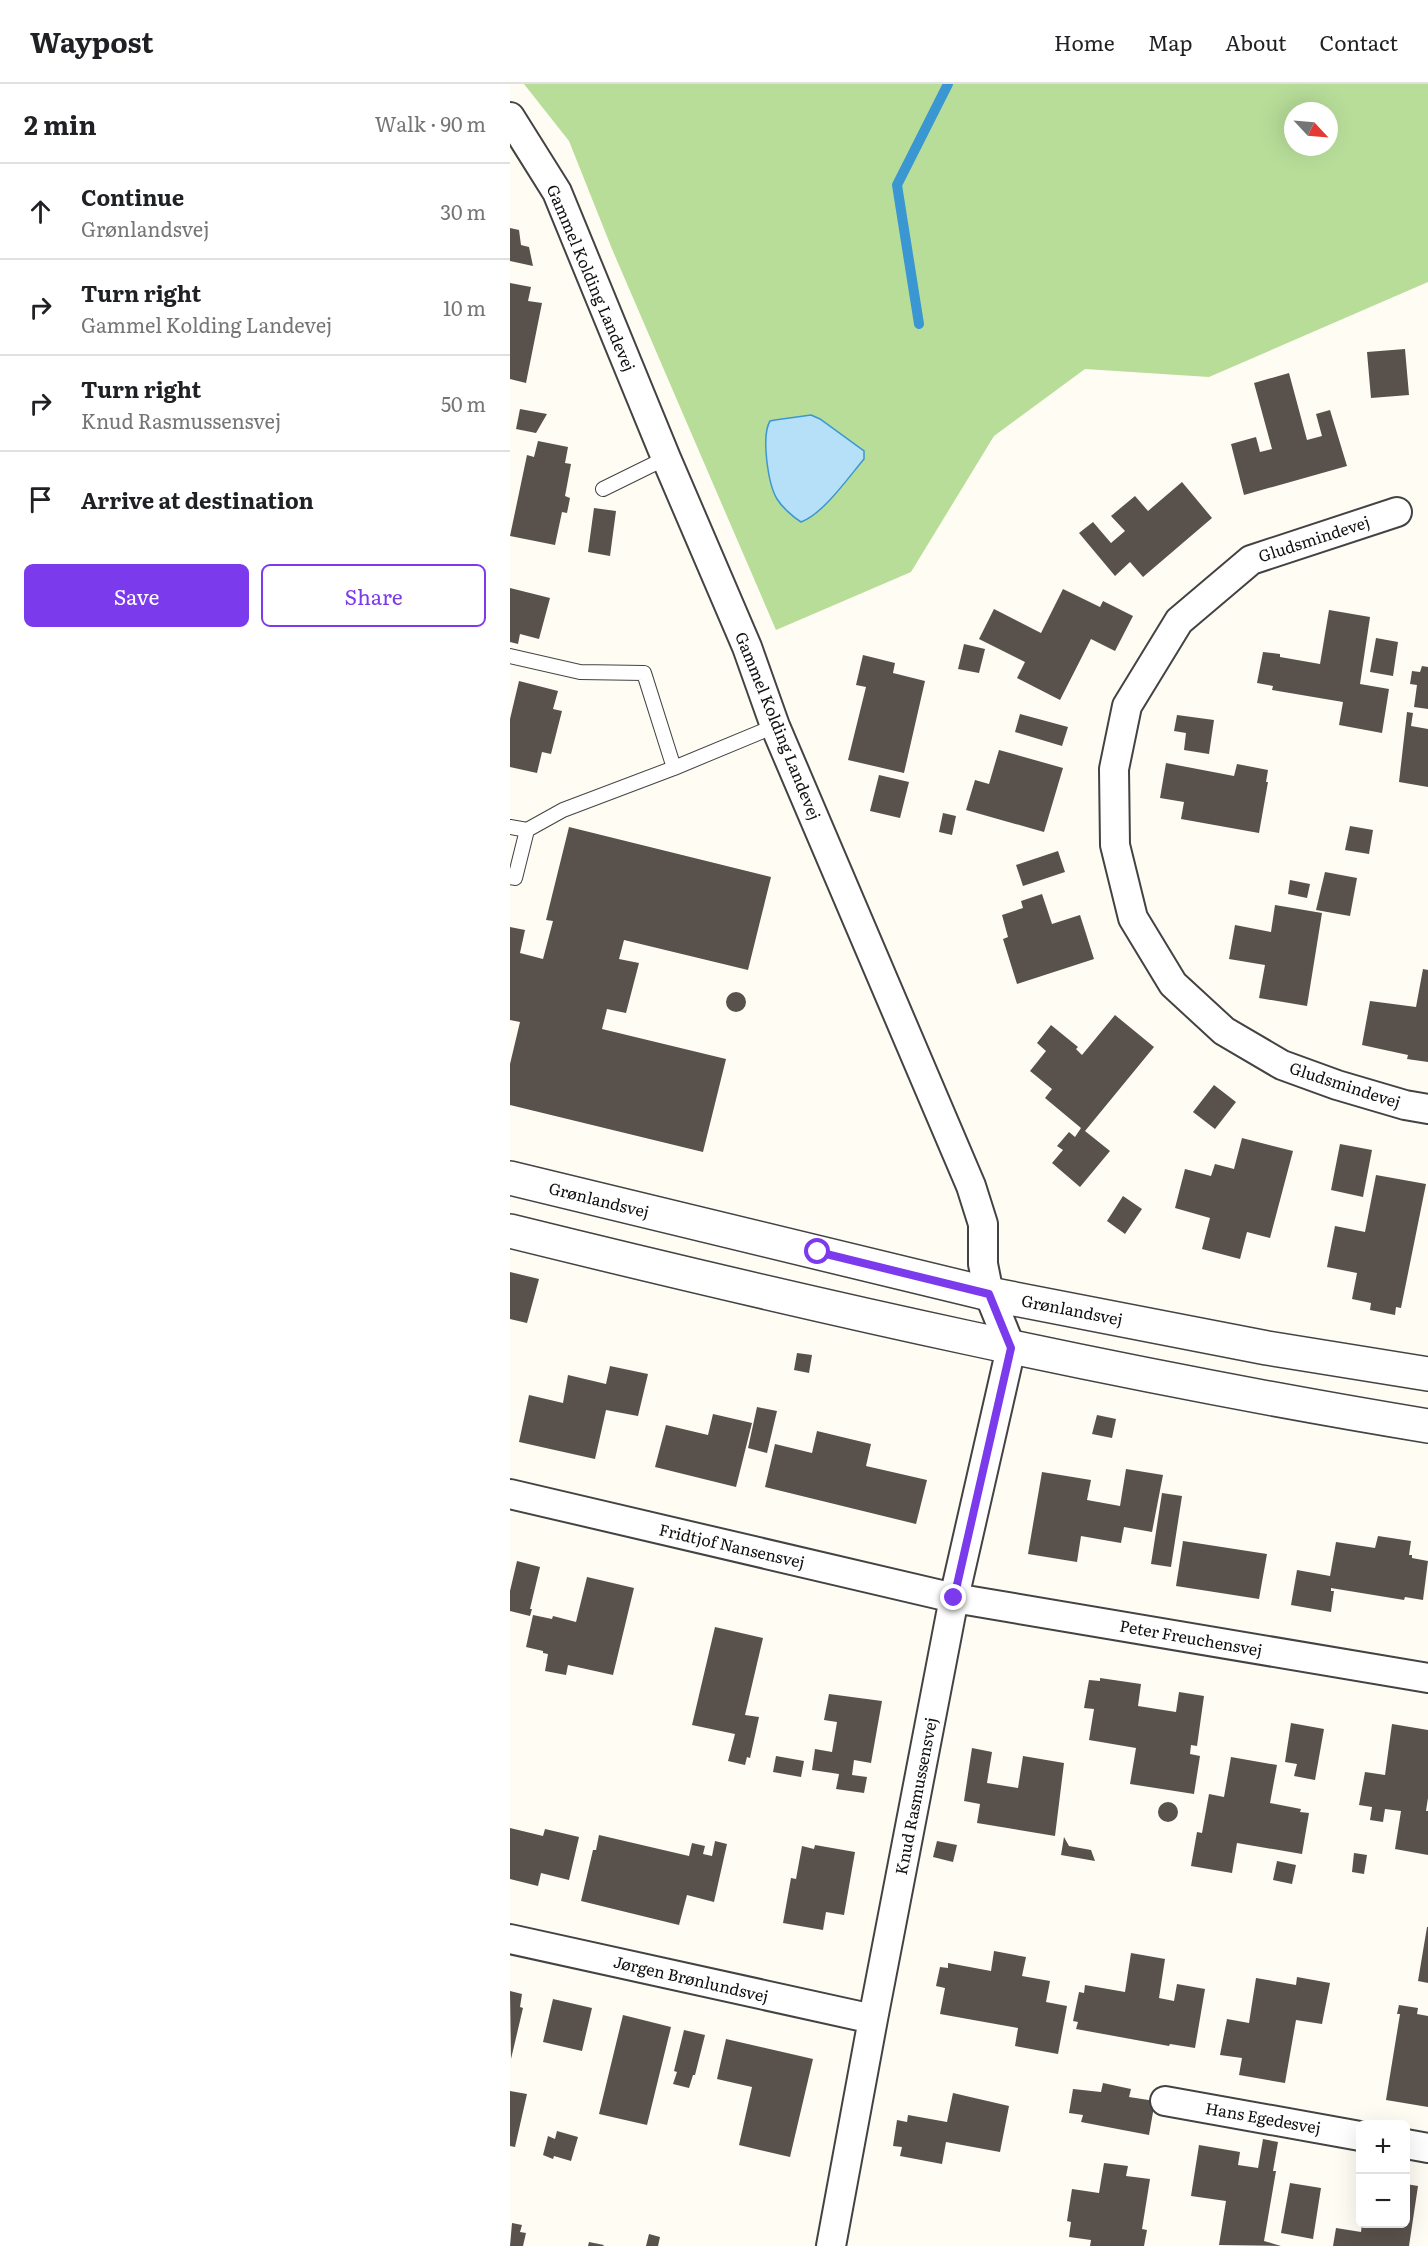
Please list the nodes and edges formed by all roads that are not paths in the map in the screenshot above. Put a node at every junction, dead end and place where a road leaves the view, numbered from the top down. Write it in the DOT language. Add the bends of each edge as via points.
graph roads {
  1 [pos="510,117"];
  2 [pos="666,458"];
  3 [pos="603,489"];
  4 [pos="1397,512"];
  5 [pos="510,656"];
  6 [pos="775,726"];
  7 [pos="674,768"];
  8 [pos="510,827"];
  9 [pos="527,830"];
  10 [pos="510,877"];
  11 [pos="1428,1109"];
  12 [pos="510,1178"];
  13 [pos="510,1231"];
  14 [pos="989,1294"];
  15 [pos="1011,1348"];
  16 [pos="1428,1374"];
  17 [pos="1428,1426"];
  18 [pos="510,1494"];
  19 [pos="954,1598"];
  20 [pos="1428,1678"];
  21 [pos="510,1938"];
  22 [pos="873,2019"];
  23 [pos="1165,2101"];
  24 [pos="1356,2135"];
  25 [pos="1410,2145"];
  26 [pos="1428,2148"];
  27 [pos="831,2246"];
  1 -- 2 [label="street, Gammel Kolding Landevej" via="557,192"];
  2 -- 3 [label="lane"];
  2 -- 6 [label="street, Gammel Kolding Landevej" via="747,647"];
  4 -- 11 [label="street, Gludsmindevej" via="1251,560 1179,621 1127,706 1114,769 1115,845 1133,918 1173,984 1224,1031 1282,1065 1337,1086"];
  5 -- 7 [label="lane" via="580,672 644,673"];
  6 -- 7 [label="lane"];
  6 -- 14 [label="street, Gammel Kolding Landevej" via="971,1186 983,1224 983,1264"];
  7 -- 9 [label="lane" via="563,810"];
  8 -- 9 [label="lane"];
  9 -- 10 [label="lane" via="515,879"];
  12 -- 14 [label="street, Grønlandsvej"];
  13 -- 15 [label="street"];
  14 -- 15 [label="street, Gammel Kolding Landevej"];
  14 -- 16 [label="street, Grønlandsvej" via="1267,1348"];
  15 -- 17 [label="street"];
  15 -- 19 [label="street, Knud Rasmussensvej"];
  18 -- 19 [label="street, Fridtjof Nansensvej"];
  19 -- 20 [label="street, Peter Freuchensvej"];
  19 -- 22 [label="street, Knud Rasmussensvej"];
  21 -- 22 [label="street, Jørgen Brønlundsvej"];
  22 -- 27 [label="street, Knud Rasmussensvej"];
  23 -- 24 [label="street, Hans Egedesvej"];
  25 -- 26 [label="street"];
}
